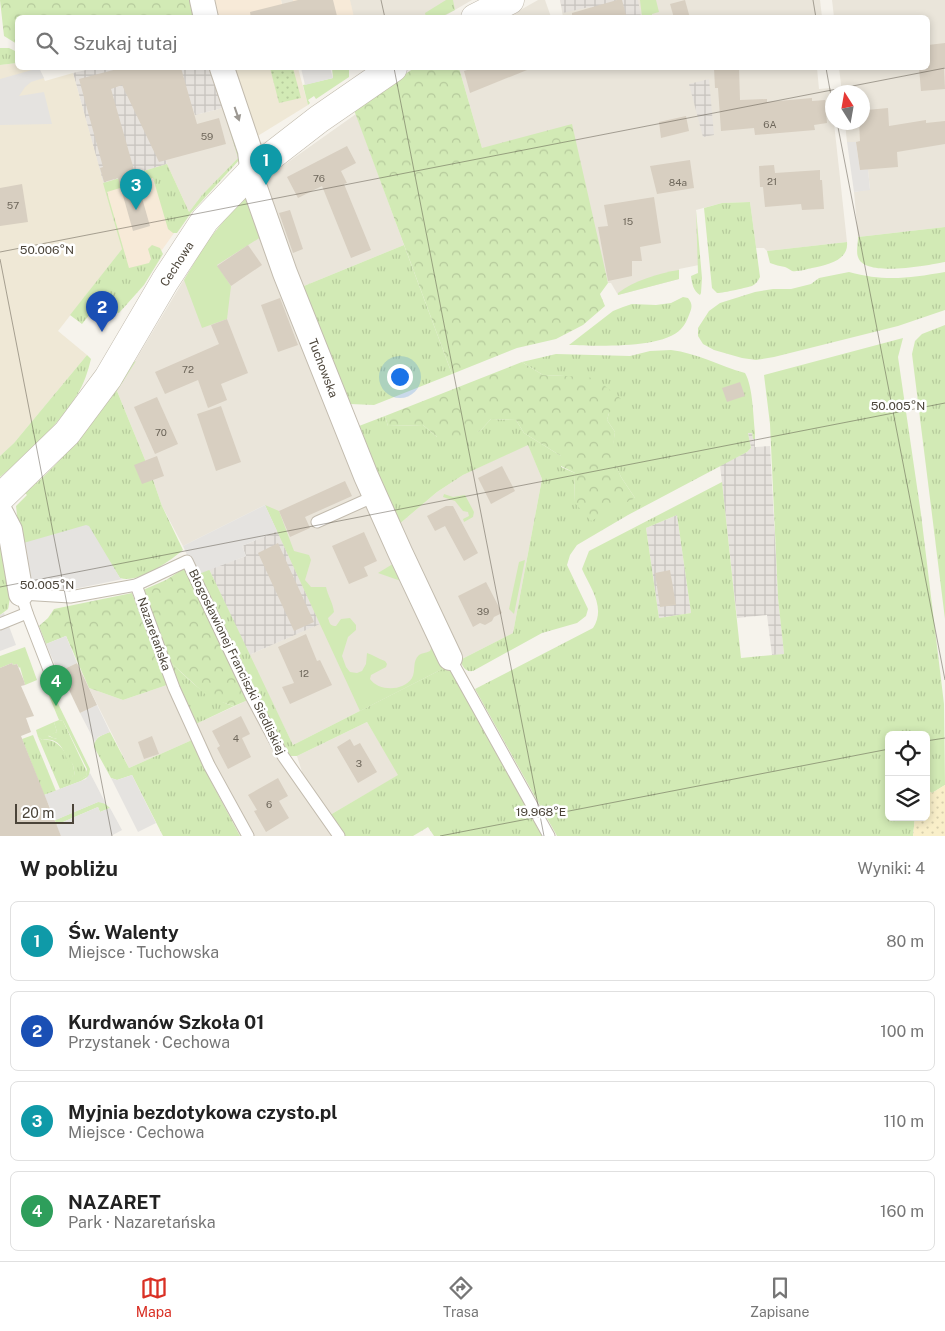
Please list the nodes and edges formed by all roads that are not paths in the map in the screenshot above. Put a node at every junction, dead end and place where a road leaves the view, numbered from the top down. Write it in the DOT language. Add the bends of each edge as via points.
graph roads {
  1 [pos="202,0"];
  2 [pos="510,0"];
  3 [pos="205,15"];
  4 [pos="482,15"];
  5 [pos="223,70"];
  6 [pos="390,70"];
  7 [pos="252,171"];
  8 [pos="375,496"];
  9 [pos="0,498"];
  10 [pos="0,511"];
  11 [pos="317,522"];
  12 [pos="136,585"];
  13 [pos="24,603"];
  14 [pos="0,624"];
  15 [pos="450,658"];
  16 [pos="51,675"];
  17 [pos="248,836"];
  18 [pos="339,836"];
  19 [pos="549,836"];
  1 -- 3 [label="street"];
  2 -- 4 [label="street"];
  5 -- 7 [label="street, Tuchowska, one-way" via="250,151"];
  6 -- 7 [label="street, Cechowa"];
  7 -- 8 [label="street, Tuchowska" via="285,273"];
  7 -- 9 [label="street, Cechowa" via="205,220 108,378 67,433"];
  8 -- 11 [label="lane"];
  8 -- 15 [label="street, Tuchowska"];
  10 -- 13 [label="street" via="10,530"];
  12 -- 13 [label="lane, Nazaretańska"];
  12 -- 17 [label="lane, Nazaretańska" via="192,729"];
  12 -- 18 [label="lane, Błogosławionej Franciszki Siedliskiej" via="186,561 251,696 284,756"];
  13 -- 14 [label="lane"];
  13 -- 16 [label="lane"];
  15 -- 19 [label="lane"];
}
